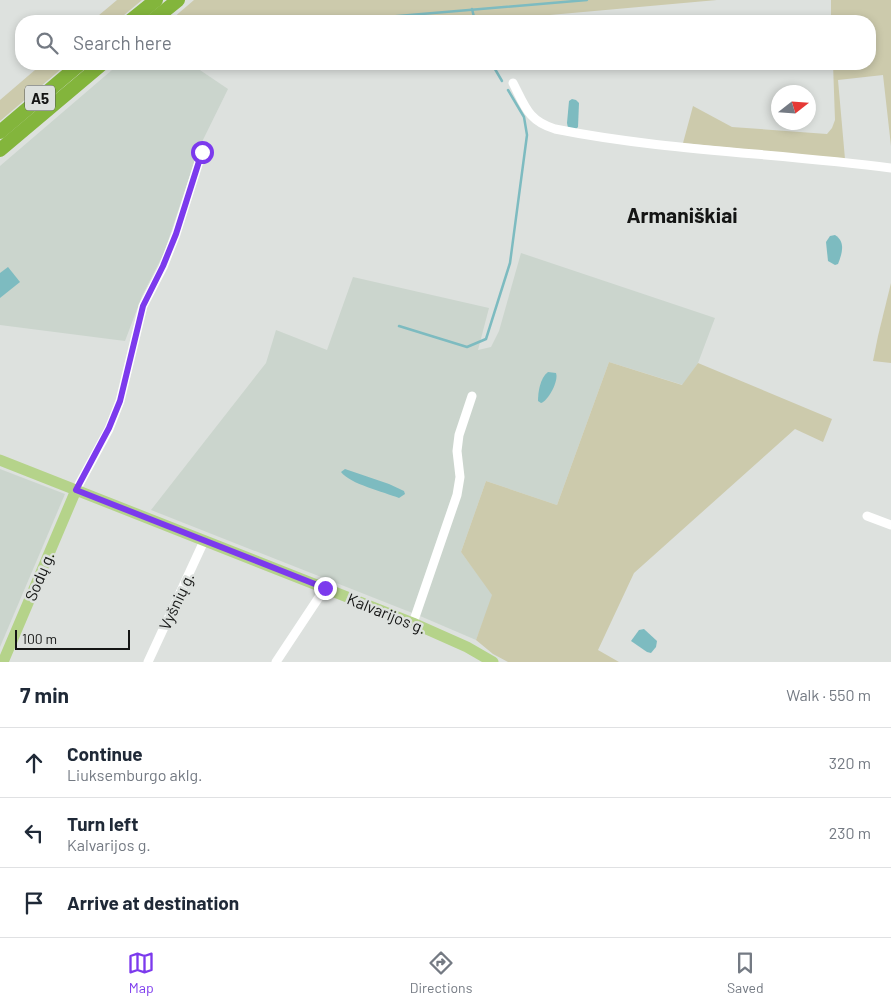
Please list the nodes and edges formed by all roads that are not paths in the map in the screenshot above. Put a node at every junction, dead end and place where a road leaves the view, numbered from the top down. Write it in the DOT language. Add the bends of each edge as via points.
graph roads {
  1 [pos="156,0"];
  2 [pos="178,0"];
  3 [pos="137,15"];
  4 [pos="159,15"];
  5 [pos="73,70"];
  6 [pos="95,70"];
  7 [pos="513,83"];
  8 [pos="0,132"];
  9 [pos="0,150"];
  10 [pos="202,152"];
  11 [pos="891,168"];
  12 [pos="472,396"];
  13 [pos="0,460"];
  14 [pos="76,490"];
  15 [pos="867,516"];
  16 [pos="891,525"];
  17 [pos="204,541"];
  18 [pos="325,588"];
  19 [pos="413,623"];
  20 [pos="2,662"];
  21 [pos="148,662"];
  22 [pos="276,662"];
  23 [pos="493,662"];
  1 -- 3 [label="highway"];
  2 -- 4 [label="highway"];
  5 -- 8 [label="highway, A5"];
  6 -- 9 [label="highway, A5"];
  7 -- 11 [label="street" via="533,118 554,129 646,144"];
  10 -- 14 [label="street" via="176,234 143,306 120,401"];
  12 -- 19 [label="street" via="459,435 457,495"];
  13 -- 14 [label="main road, Kalvarijos g."];
  14 -- 17 [label="main road, Kalvarijos g."];
  14 -- 20 [label="main road, Sodų g."];
  15 -- 16 [label="street"];
  17 -- 18 [label="main road, Kalvarijos g."];
  17 -- 21 [label="street, Vyšnių g."];
  18 -- 19 [label="main road, Kalvarijos g."];
  18 -- 22 [label="street"];
  19 -- 23 [label="main road, Kalvarijos g."];
}
